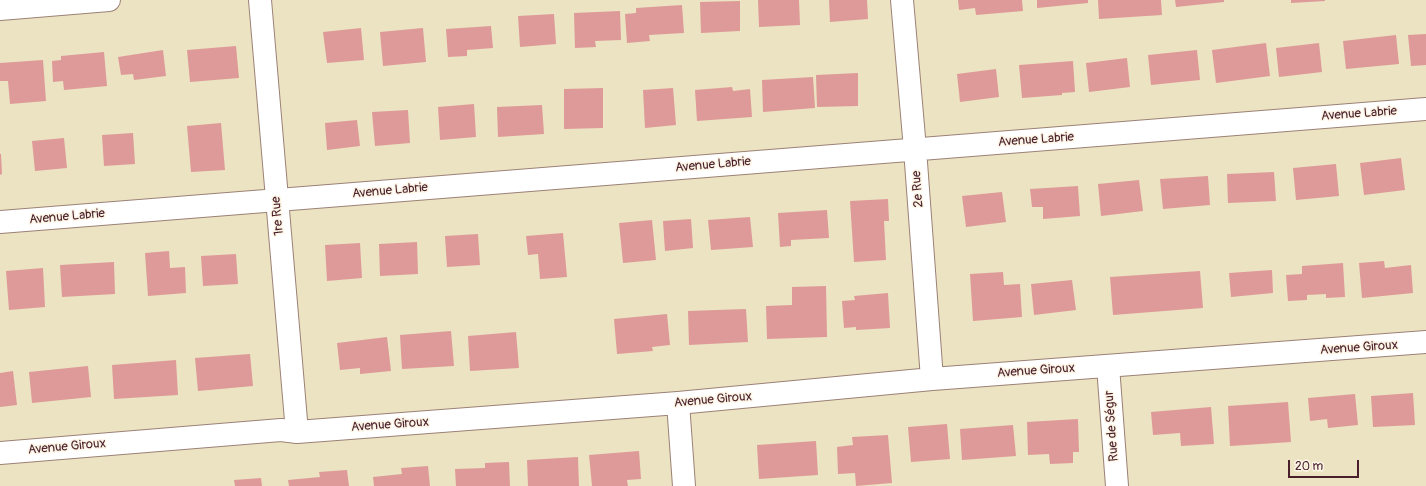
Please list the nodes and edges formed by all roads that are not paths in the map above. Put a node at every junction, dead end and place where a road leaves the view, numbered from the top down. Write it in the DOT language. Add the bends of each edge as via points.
graph roads {
  1 [pos="109,0"];
  2 [pos="260,0"];
  3 [pos="902,0"];
  4 [pos="0,9"];
  5 [pos="1426,109"];
  6 [pos="915,149"];
  7 [pos="276,200"];
  8 [pos="0,222"];
  9 [pos="1426,342"];
  10 [pos="1108,366"];
  11 [pos="932,378"];
  12 [pos="678,404"];
  13 [pos="297,432"];
  14 [pos="0,453"];
  15 [pos="684,486"];
  16 [pos="1116,486"];
  1 -- 4 [label="street"];
  2 -- 7 [label="street, 1re Rue"];
  3 -- 6 [label="street, 2e Rue"];
  5 -- 6 [label="street, Avenue Labrie"];
  6 -- 7 [label="street, Avenue Labrie"];
  6 -- 11 [label="street, 2e Rue"];
  7 -- 8 [label="street, Avenue Labrie"];
  7 -- 13 [label="street, 1re Rue"];
  9 -- 10 [label="street, Avenue Giroux"];
  10 -- 11 [label="street, Avenue Giroux"];
  10 -- 16 [label="street, Rue de Ségur"];
  11 -- 12 [label="street, Avenue Giroux"];
  12 -- 13 [label="street, Avenue Giroux"];
  12 -- 15 [label="street"];
  13 -- 14 [label="street, Avenue Giroux" via="281,430"];
}
